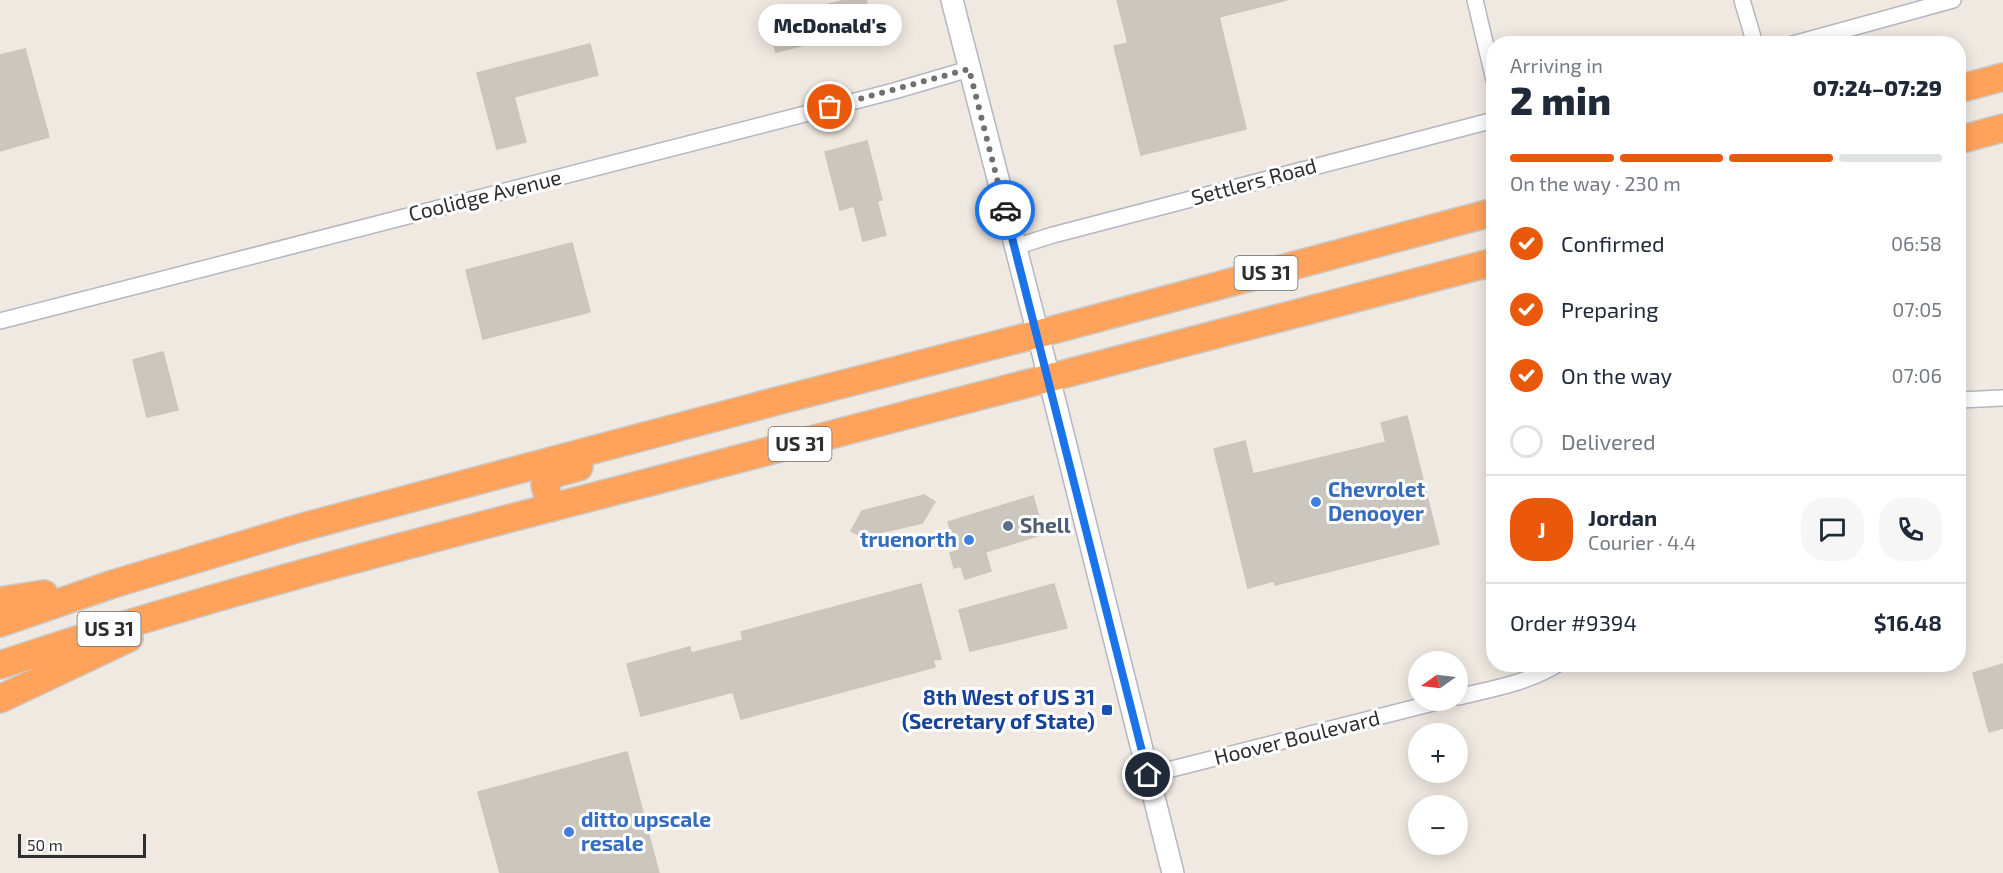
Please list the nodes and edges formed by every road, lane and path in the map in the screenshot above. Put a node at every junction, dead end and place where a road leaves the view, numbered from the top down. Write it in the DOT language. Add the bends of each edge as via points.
graph roads {
  1 [pos="952,0"];
  2 [pos="1475,0"];
  3 [pos="1742,0"];
  4 [pos="1953,0"];
  5 [pos="1753,36"];
  6 [pos="1822,36"];
  7 [pos="1486,46"];
  8 [pos="969,69"];
  9 [pos="2003,77"];
  10 [pos="1966,87"];
  11 [pos="1486,122"];
  12 [pos="2003,128"];
  13 [pos="1966,138"];
  14 [pos="1486,214"];
  15 [pos="1015,247"];
  16 [pos="1486,264"];
  17 [pos="0,321"];
  18 [pos="1038,334"];
  19 [pos="1049,379"];
  20 [pos="2003,398"];
  21 [pos="1966,400"];
  22 [pos="777,401"];
  23 [pos="551,508"];
  24 [pos="113,584"];
  25 [pos="220,596"];
  26 [pos="0,601"];
  27 [pos="0,623"];
  28 [pos="0,665"];
  29 [pos="1546,672"];
  30 [pos="1468,695"];
  31 [pos="0,699"];
  32 [pos="1408,709"];
  33 [pos="1148,775"];
  34 [pos="1173,873"];
  1 -- 8 [label="main road"];
  2 -- 7 [label="street"];
  3 -- 5 [label="street"];
  4 -- 6 [label="street"];
  8 -- 15 [label="main road"];
  8 -- 17 [label="street, Coolidge Avenue"];
  9 -- 10 [label="highway"];
  11 -- 15 [label="street, Settlers Road"];
  12 -- 13 [label="highway"];
  14 -- 18 [label="highway, US 31"];
  15 -- 18 [label="main road"];
  16 -- 19 [label="highway, US 31"];
  18 -- 19 [label="main road"];
  18 -- 22 [label="highway, US 31"];
  19 -- 23 [label="highway, US 31"];
  19 -- 33 [label="main road"];
  20 -- 21 [label="street"];
  22 -- 23 [label="highway" via="733,427 549,475 545,485"];
  22 -- 24 [label="highway, US 31" via="303,526"];
  23 -- 25 [label="highway, US 31"];
  24 -- 26 [label="highway"];
  24 -- 27 [label="highway, US 31"];
  25 -- 28 [label="highway, US 31"];
  25 -- 31 [label="highway"];
  29 -- 30 [label="street"];
  32 -- 33 [label="street, Hoover Boulevard"];
  33 -- 34 [label="main road"];
}
